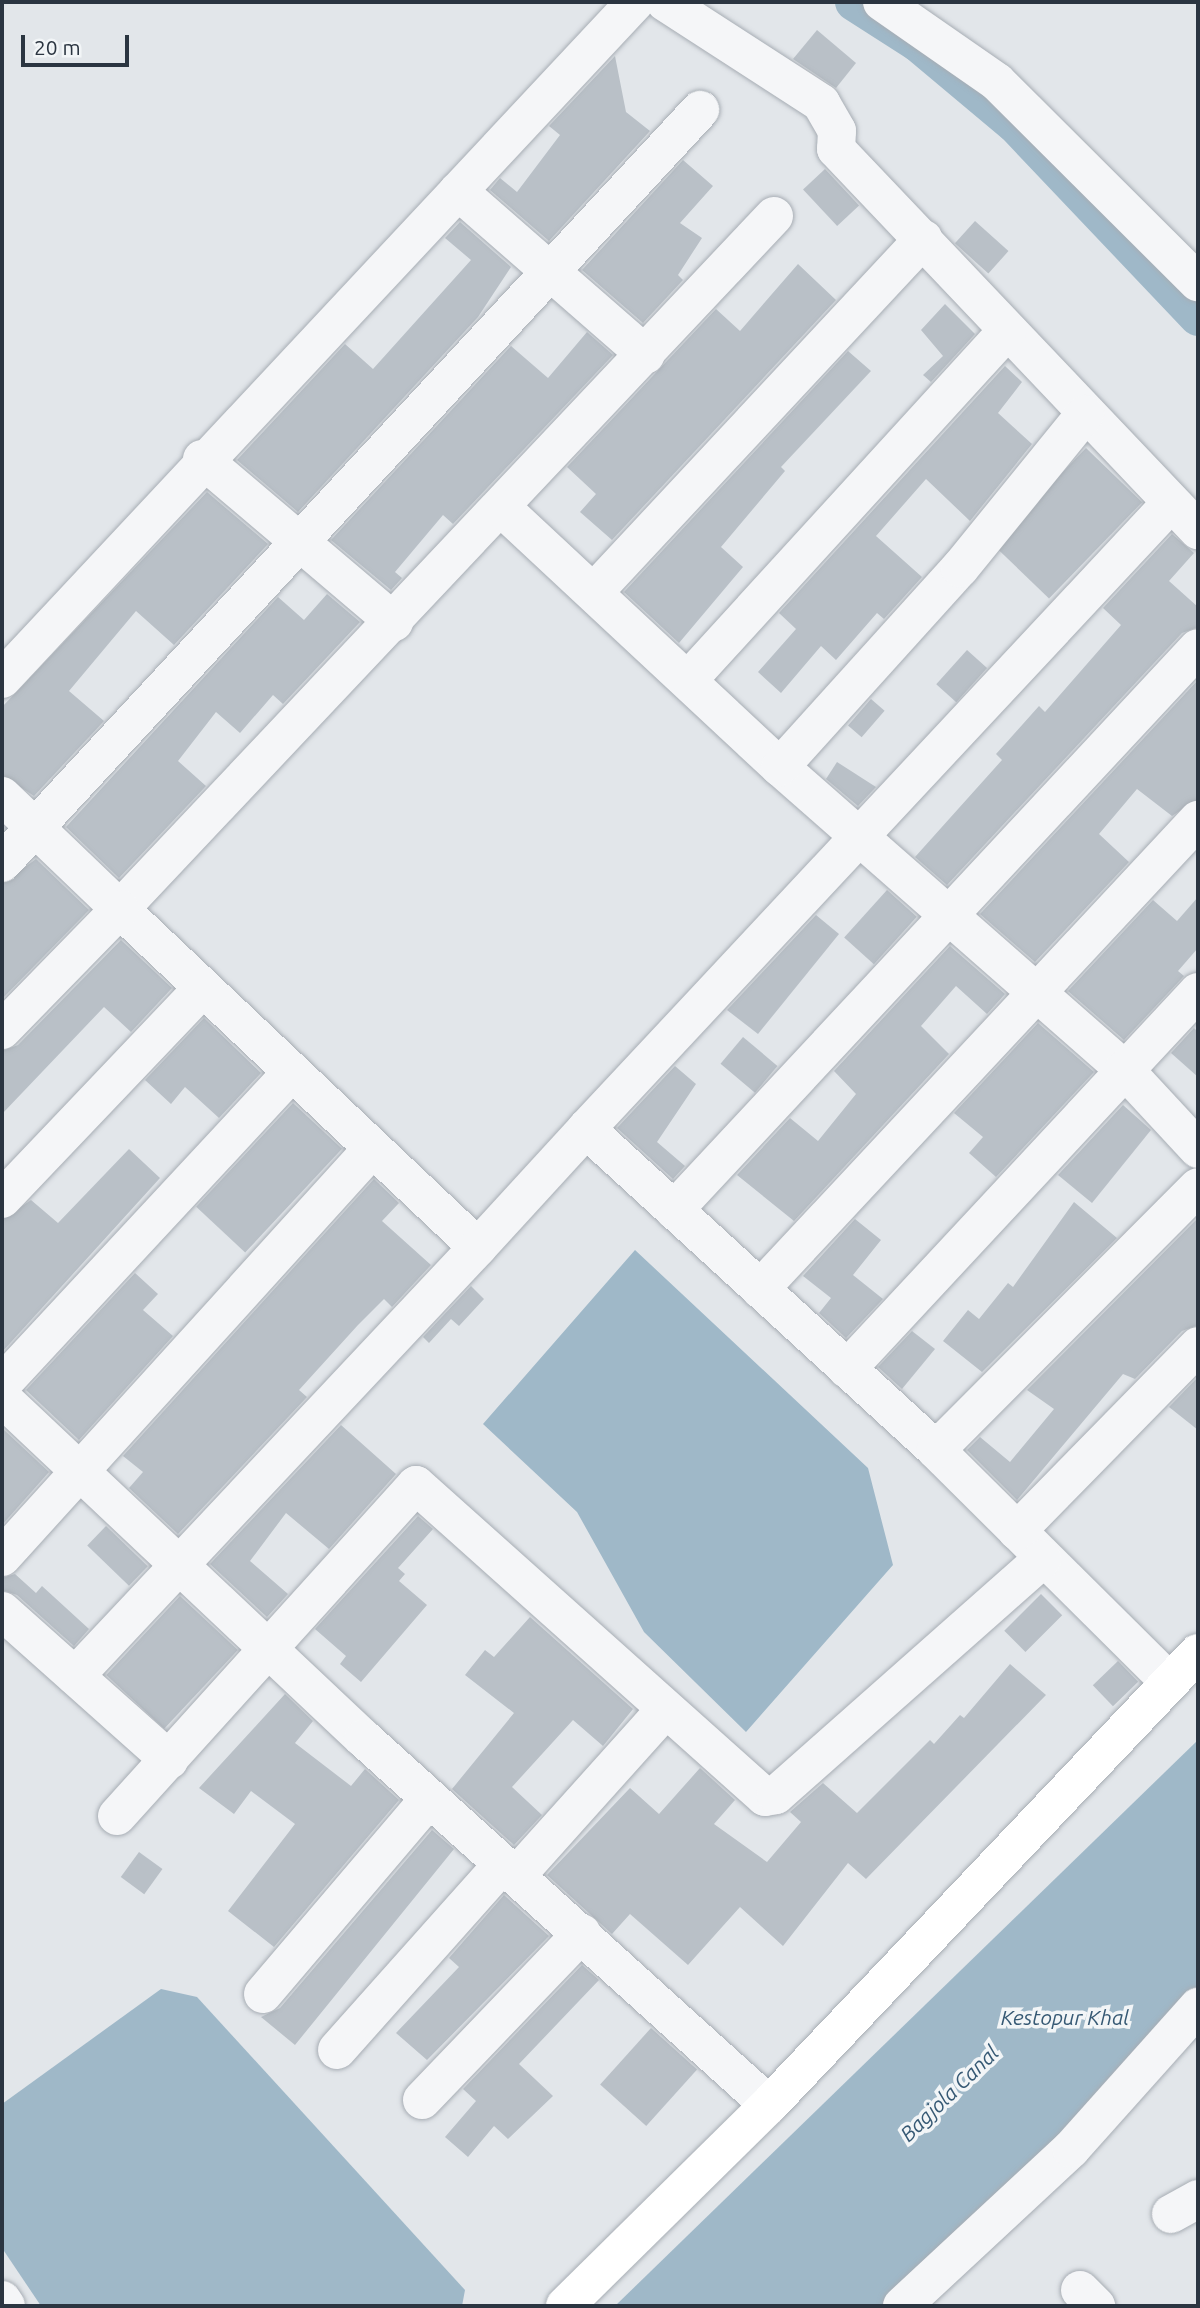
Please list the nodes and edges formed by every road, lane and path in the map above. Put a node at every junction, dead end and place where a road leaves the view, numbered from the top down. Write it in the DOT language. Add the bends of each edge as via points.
graph roads {
  1 [pos="635,2"];
  2 [pos="665,2"];
  3 [pos="882,2"];
  4 [pos="700,110"];
  5 [pos="458,191"];
  6 [pos="774,216"];
  7 [pos="923,239"];
  8 [pos="552,271"];
  9 [pos="1198,282"];
  10 [pos="1008,330"];
  11 [pos="646,355"];
  12 [pos="1085,414"];
  13 [pos="202,458"];
  14 [pos="1171,503"];
  15 [pos="503,509"];
  16 [pos="1198,530"];
  17 [pos="301,545"];
  18 [pos="594,592"];
  19 [pos="394,622"];
  20 [pos="1198,648"];
  21 [pos="690,678"];
  22 [pos="2,679"];
  23 [pos="779,767"];
  24 [pos="2,796"];
  25 [pos="1198,820"];
  26 [pos="37,826"];
  27 [pos="864,836"];
  28 [pos="2,863"];
  29 [pos="120,909"];
  30 [pos="950,913"];
  31 [pos="201,990"];
  32 [pos="1036,990"];
  33 [pos="1198,992"];
  34 [pos="2,1030"];
  35 [pos="1124,1069"];
  36 [pos="290,1074"];
  37 [pos="586,1129"];
  38 [pos="372,1149"];
  39 [pos="1198,1149"];
  40 [pos="1198,1187"];
  41 [pos="2,1199"];
  42 [pos="674,1210"];
  43 [pos="478,1247"];
  44 [pos="760,1289"];
  45 [pos="1198,1346"];
  46 [pos="847,1369"];
  47 [pos="2,1384"];
  48 [pos="2,1398"];
  49 [pos="936,1450"];
  50 [pos="83,1469"];
  51 [pos="1017,1531"];
  52 [pos="2,1557"];
  53 [pos="1043,1559"];
  54 [pos="175,1564"];
  55 [pos="2,1611"];
  56 [pos="267,1647"];
  57 [pos="1198,1653"];
  58 [pos="75,1676"];
  59 [pos="1169,1681"];
  60 [pos="665,1710"];
  61 [pos="169,1760"];
  62 [pos="430,1798"];
  63 [pos="117,1815"];
  64 [pos="509,1871"];
  65 [pos="582,1933"];
  66 [pos="264,1994"];
  67 [pos="1198,2007"];
  68 [pos="337,2050"];
  69 [pos="422,2101"];
  70 [pos="769,2105"];
  71 [pos="2,2300"];
  72 [pos="6,2306"];
  73 [pos="565,2306"];
  74 [pos="902,2306"];
  1 -- 5 [label="street"];
  2 -- 7 [label="street" via="821,103 837,131 836,149"];
  3 -- 9 [label="street" via="997,82"];
  4 -- 8 [label="street"];
  5 -- 8 [label="street"];
  5 -- 13 [label="street"];
  6 -- 11 [label="street"];
  7 -- 10 [label="street"];
  7 -- 18 [label="street"];
  8 -- 11 [label="street"];
  8 -- 17 [label="street"];
  10 -- 12 [label="street"];
  10 -- 21 [label="street"];
  11 -- 15 [label="street"];
  12 -- 14 [label="street"];
  12 -- 23 [label="street" via="960,568"];
  13 -- 17 [label="street"];
  13 -- 22 [label="street"];
  14 -- 16 [label="street"];
  14 -- 27 [label="street"];
  15 -- 18 [label="street"];
  15 -- 19 [label="street"];
  17 -- 19 [label="street"];
  17 -- 26 [label="street"];
  18 -- 21 [label="street"];
  19 -- 29 [label="street"];
  20 -- 30 [label="street"];
  21 -- 23 [label="street"];
  23 -- 27 [label="street"];
  24 -- 26 [label="street"];
  25 -- 32 [label="street"];
  26 -- 28 [label="street"];
  26 -- 29 [label="street"];
  27 -- 30 [label="street"];
  27 -- 37 [label="street"];
  29 -- 31 [label="street"];
  29 -- 34 [label="street"];
  30 -- 32 [label="street"];
  30 -- 42 [label="street"];
  31 -- 36 [label="street"];
  31 -- 41 [label="street"];
  32 -- 35 [label="street"];
  32 -- 44 [label="street"];
  33 -- 35 [label="street"];
  35 -- 39 [label="street"];
  35 -- 46 [label="street"];
  36 -- 38 [label="street"];
  36 -- 47 [label="street"];
  37 -- 42 [label="street"];
  37 -- 43 [label="street"];
  38 -- 43 [label="street"];
  38 -- 50 [label="street"];
  40 -- 49 [label="street"];
  42 -- 44 [label="street"];
  43 -- 54 [label="street"];
  44 -- 46 [label="street"];
  45 -- 51 [label="street"];
  46 -- 49 [label="street"];
  48 -- 50 [label="street"];
  49 -- 51 [label="street"];
  50 -- 52 [label="street"];
  50 -- 54 [label="street"];
  51 -- 53 [label="street"];
  53 -- 59 [label="street"];
  53 -- 60 [label="street" via="775,1795 754,1792"];
  54 -- 56 [label="street"];
  54 -- 58 [label="street"];
  55 -- 58 [label="street"];
  56 -- 60 [label="street" via="416,1485"];
  56 -- 61 [label="street"];
  56 -- 62 [label="street"];
  57 -- 59 [label="street"];
  58 -- 61 [label="street"];
  59 -- 70 [label="street"];
  60 -- 64 [label="street"];
  61 -- 63 [label="street"];
  62 -- 64 [label="street"];
  62 -- 66 [label="street"];
  64 -- 65 [label="street"];
  64 -- 68 [label="street"];
  65 -- 69 [label="street"];
  65 -- 70 [label="street"];
  67 -- 74 [label="street" via="1072,2149"];
  70 -- 73 [label="street"];
  71 -- 72 [label="street"];
}
